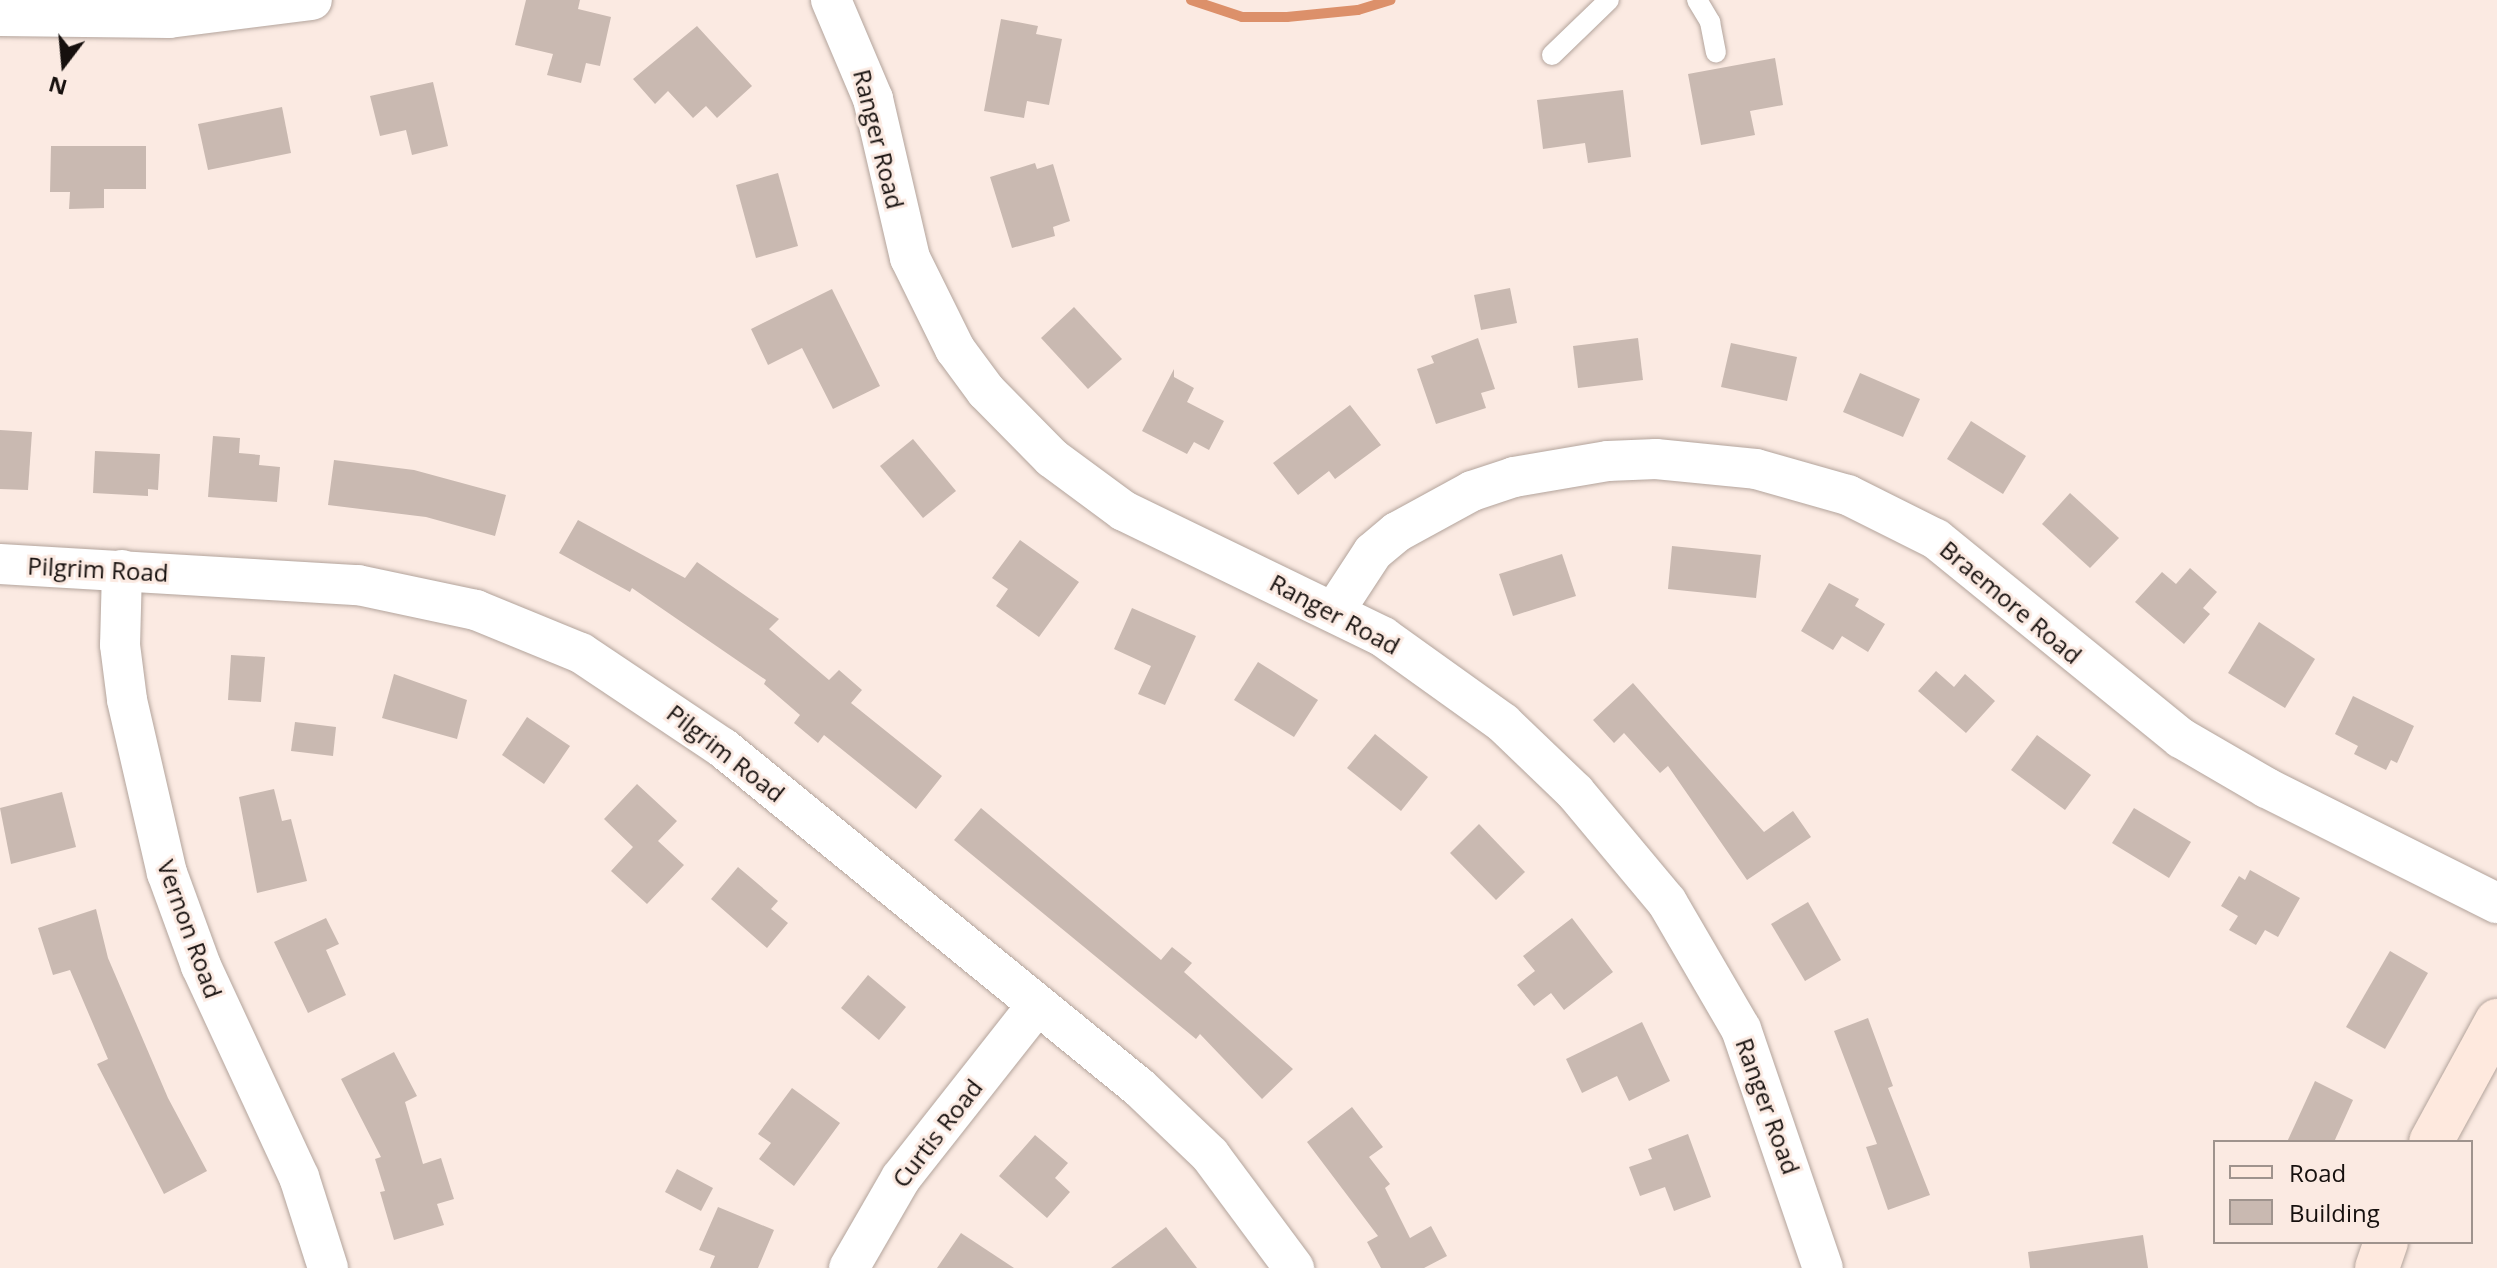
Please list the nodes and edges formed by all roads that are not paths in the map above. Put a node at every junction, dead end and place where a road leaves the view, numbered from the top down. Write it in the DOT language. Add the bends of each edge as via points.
graph roads {
  1 [pos="312,0"];
  2 [pos="831,0"];
  3 [pos="1609,0"];
  4 [pos="1697,0"];
  5 [pos="0,16"];
  6 [pos="1716,52"];
  7 [pos="1552,55"];
  8 [pos="0,564"];
  9 [pos="122,570"];
  10 [pos="1335,610"];
  11 [pos="2497,903"];
  12 [pos="1037,1005"];
  13 [pos="2497,1021"];
  14 [pos="2432,1140"];
  15 [pos="2385,1244"];
  16 [pos="328,1268"];
  17 [pos="849,1268"];
  18 [pos="1294,1268"];
  19 [pos="1823,1268"];
  20 [pos="2377,1268"];
  1 -- 5 [label="street" via="169,18"];
  2 -- 10 [label="street, Ranger Road" via="873,99 910,258 955,349 986,391 1052,458 1124,511"];
  3 -- 7 [label="lane"];
  4 -- 6 [label="lane" via="1710,22"];
  8 -- 9 [label="street, Pilgrim Road"];
  9 -- 12 [label="street, Pilgrim Road" via="358,585 476,610 568,647 680,714"];
  9 -- 16 [label="street, Vernon Road" via="120,645 127,700 167,873 201,966 299,1177"];
  10 -- 11 [label="street, Braemore Road" via="1385,542 1472,491 1514,477 1608,461 1656,459 1756,469 1848,495 1936,539 2181,738 2267,788"];
  10 -- 19 [label="street, Ranger Road" via="1425,664 1503,723 1608,828 1667,902 1741,1029"];
  12 -- 17 [label="street, Curtis Road" via="901,1178"];
  12 -- 18 [label="street, Pilgrim Road" via="1149,1096 1210,1155"];
  13 -- 14 [label="street"];
  15 -- 20 [label="street"];
}
